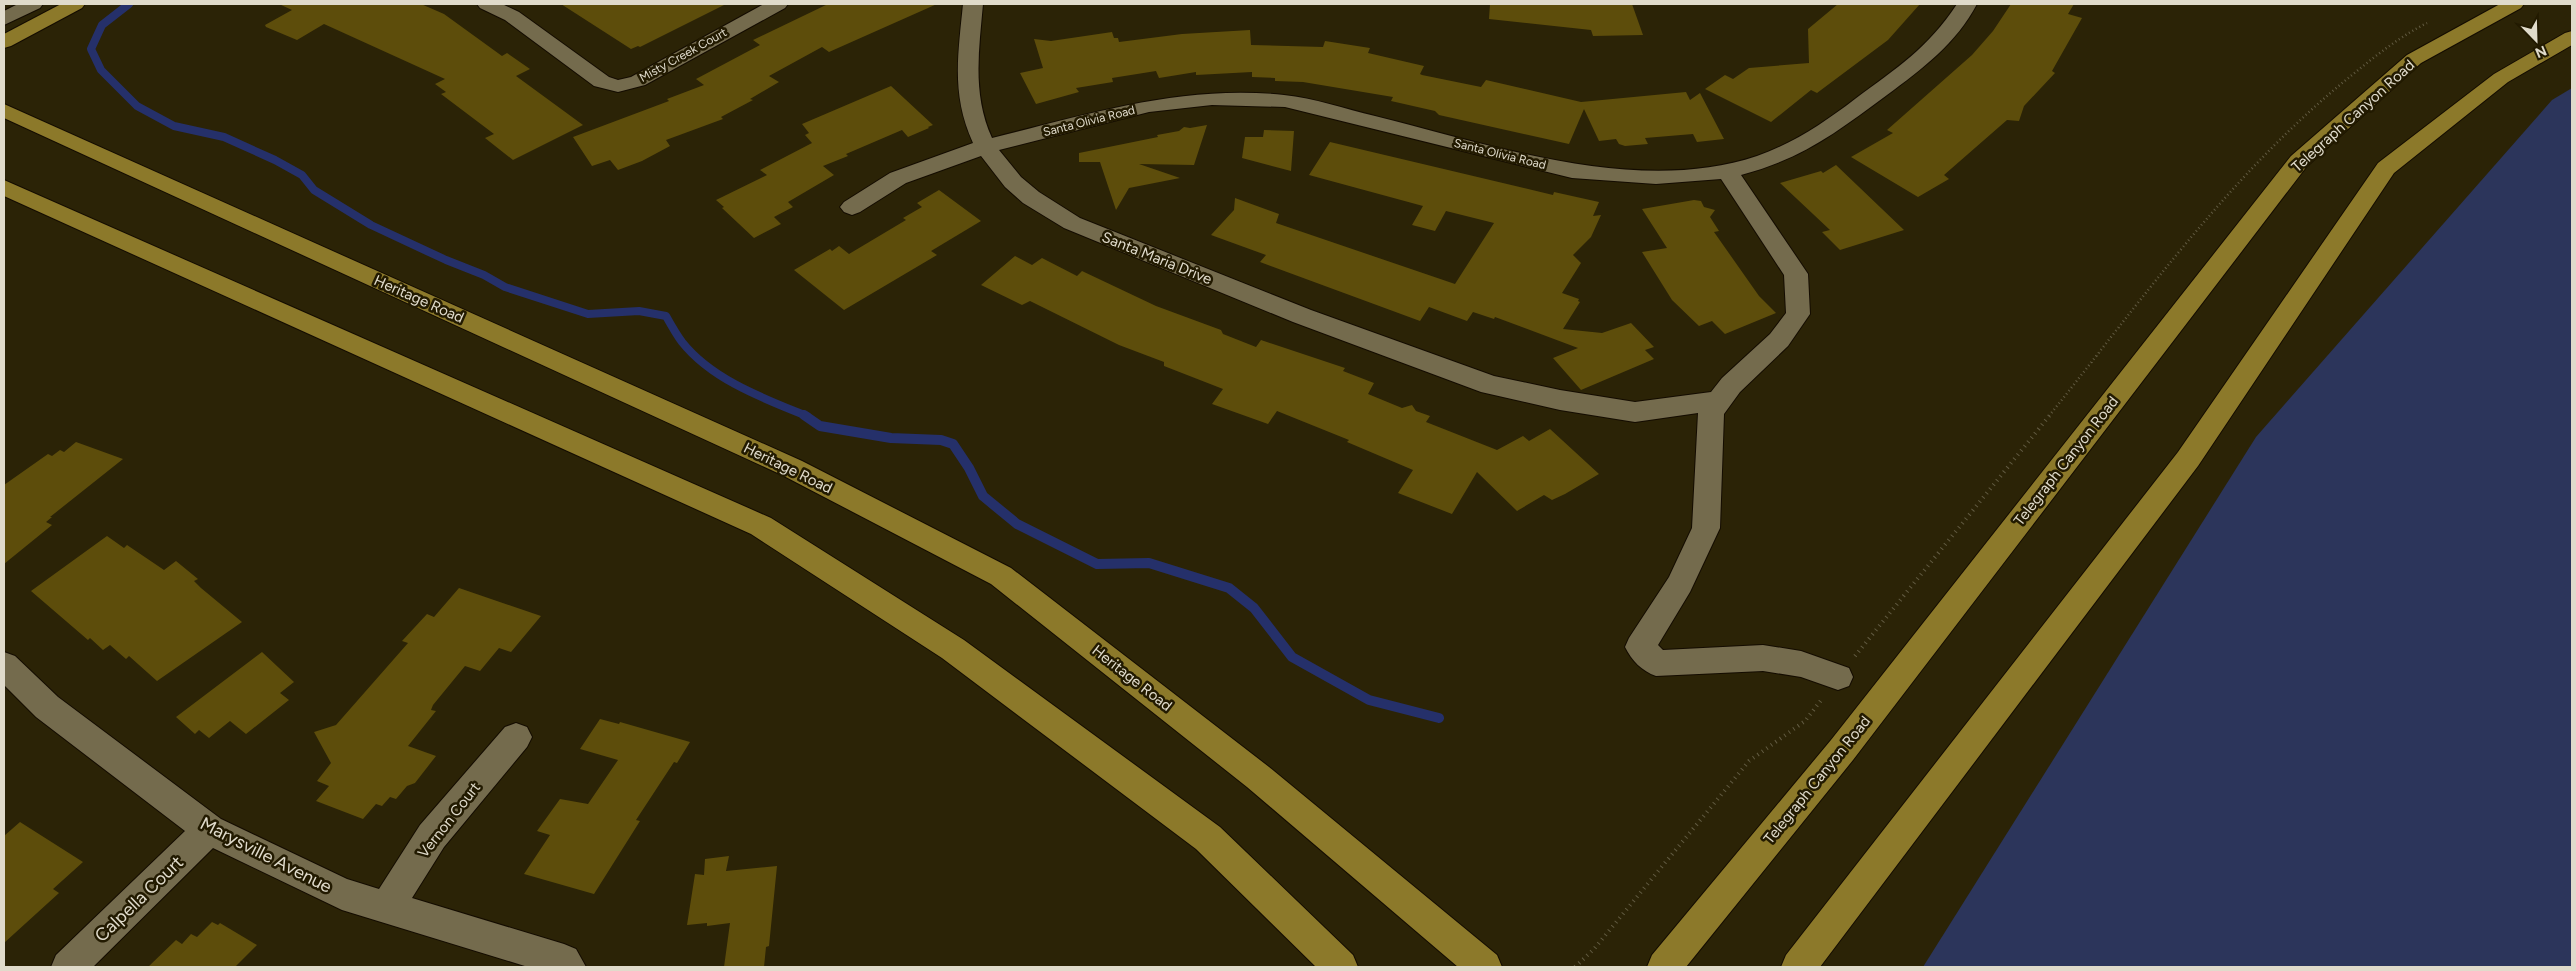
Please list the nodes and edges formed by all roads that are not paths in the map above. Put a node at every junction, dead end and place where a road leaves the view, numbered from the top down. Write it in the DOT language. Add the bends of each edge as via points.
graph roads {
  1 [pos="33,4"];
  2 [pos="75,4"];
  3 [pos="487,4"];
  4 [pos="778,4"];
  5 [pos="973,4"];
  6 [pos="1967,4"];
  7 [pos="2514,4"];
  8 [pos="4,19"];
  9 [pos="2572,37"];
  10 [pos="4,42"];
  11 [pos="4,110"];
  12 [pos="984,147"];
  13 [pos="1726,170"];
  14 [pos="4,187"];
  15 [pos="852,207"];
  16 [pos="1719,401"];
  17 [pos="4,665"];
  18 [pos="1838,677"];
  19 [pos="516,737"];
  20 [pos="209,830"];
  21 [pos="387,908"];
  22 [pos="68,967"];
  23 [pos="568,967"];
  24 [pos="1341,967"];
  25 [pos="1485,967"];
  26 [pos="1664,967"];
  27 [pos="1798,967"];
  1 -- 8 [label="street"];
  2 -- 10 [label="main road"];
  3 -- 4 [label="street, Misty Creek Court" via="512,16 602,83 615,86 638,81"];
  5 -- 12 [label="street, Santa Maria Drive" via="967,77 970,108"];
  6 -- 13 [label="street, Santa Olivia Road" via="1924,57 1830,127 1791,150"];
  7 -- 26 [label="main road, Telegraph Canyon Road" via="2414,59 2299,161 1842,750"];
  9 -- 27 [label="main road" via="2502,78 2386,168 2188,459"];
  11 -- 25 [label="main road, Heritage Road" via="792,468 1001,576 1258,777"];
  12 -- 13 [label="street, Santa Olivia Road" via="1149,106 1253,98 1285,101 1572,171 1666,177"];
  12 -- 15 [label="street, Santa Olivia Road" via="898,178"];
  12 -- 16 [label="street, Santa Maria Drive" via="1017,188 1072,224 1302,316 1490,385 1635,412"];
  13 -- 16 [label="street" via="1796,274 1798,314 1779,340 1731,385"];
  14 -- 24 [label="main road" via="761,526 953,649 1208,838"];
  16 -- 18 [label="street" via="1711,412 1706,528 1680,584 1640,647 1656,663 1763,658 1801,664"];
  17 -- 20 [label="street, Marysville Avenue" via="47,707"];
  19 -- 21 [label="street, Vernon Court" via="432,836"];
  20 -- 21 [label="street, Marysville Avenue" via="342,894"];
  20 -- 22 [label="street, Calpella Court"];
  21 -- 23 [label="street, Marysville Avenue" via="564,961"];
}
